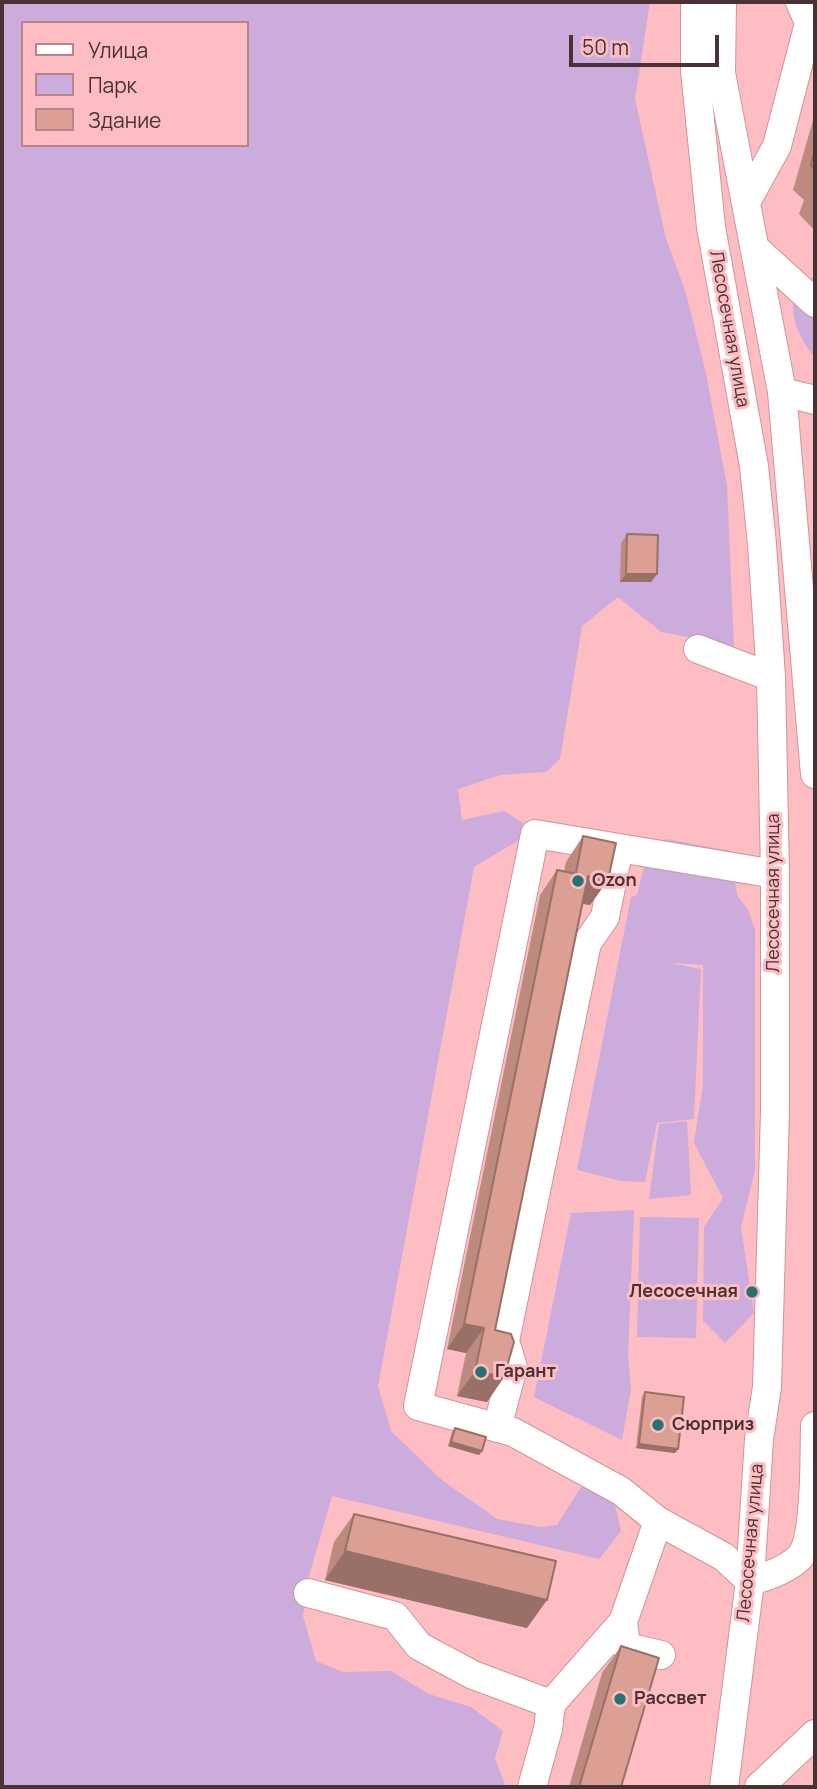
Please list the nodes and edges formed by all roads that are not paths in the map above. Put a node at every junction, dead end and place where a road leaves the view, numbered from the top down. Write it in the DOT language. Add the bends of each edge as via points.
graph roads {
  1 [pos="695,2"];
  2 [pos="722,2"];
  3 [pos="800,2"];
  4 [pos="746,202"];
  5 [pos="756,249"];
  6 [pos="815,303"];
  7 [pos="782,392"];
  8 [pos="815,400"];
  9 [pos="698,649"];
  10 [pos="771,677"];
  11 [pos="815,774"];
  12 [pos="619,848"];
  13 [pos="775,874"];
  14 [pos="815,1426"];
  15 [pos="497,1428"];
  16 [pos="658,1521"];
  17 [pos="750,1581"];
  18 [pos="307,1593"];
  19 [pos="623,1622"];
  20 [pos="660,1655"];
  21 [pos="551,1704"];
  22 [pos="815,1734"];
  23 [pos="532,1787"];
  24 [pos="724,1787"];
  25 [pos="759,1787"];
  1 -- 10 [label="street, Лесосечная улица" via="695,71 711,227 754,466"];
  2 -- 4 [label="street" via="721,73"];
  3 -- 4 [label="street" via="809,23 777,146"];
  4 -- 5 [label="street"];
  5 -- 6 [label="street"];
  5 -- 7 [label="street"];
  7 -- 8 [label="street"];
  7 -- 11 [label="street"];
  9 -- 10 [label="street"];
  10 -- 13 [label="street, Лесосечная улица"];
  12 -- 13 [label="street"];
  12 -- 15 [label="street" via="605,917 587,943 505,1341 513,1367"];
  12 -- 15 [label="street" via="535,834 529,854 418,1406"];
  13 -- 17 [label="street, Лесосечная улица" via="767,1387"];
  14 -- 17 [label="street" via="810,1539 800,1558"];
  15 -- 16 [label="street" via="513,1432 621,1491"];
  16 -- 17 [label="street" via="724,1557"];
  16 -- 19 [label="street"];
  17 -- 24 [label="street, Лесосечная улица"];
  18 -- 21 [label="street" via="395,1616 419,1646 473,1675"];
  19 -- 20 [label="street" via="626,1647"];
  19 -- 21 [label="street"];
  21 -- 23 [label="street"];
  22 -- 25 [label="street"];
}
